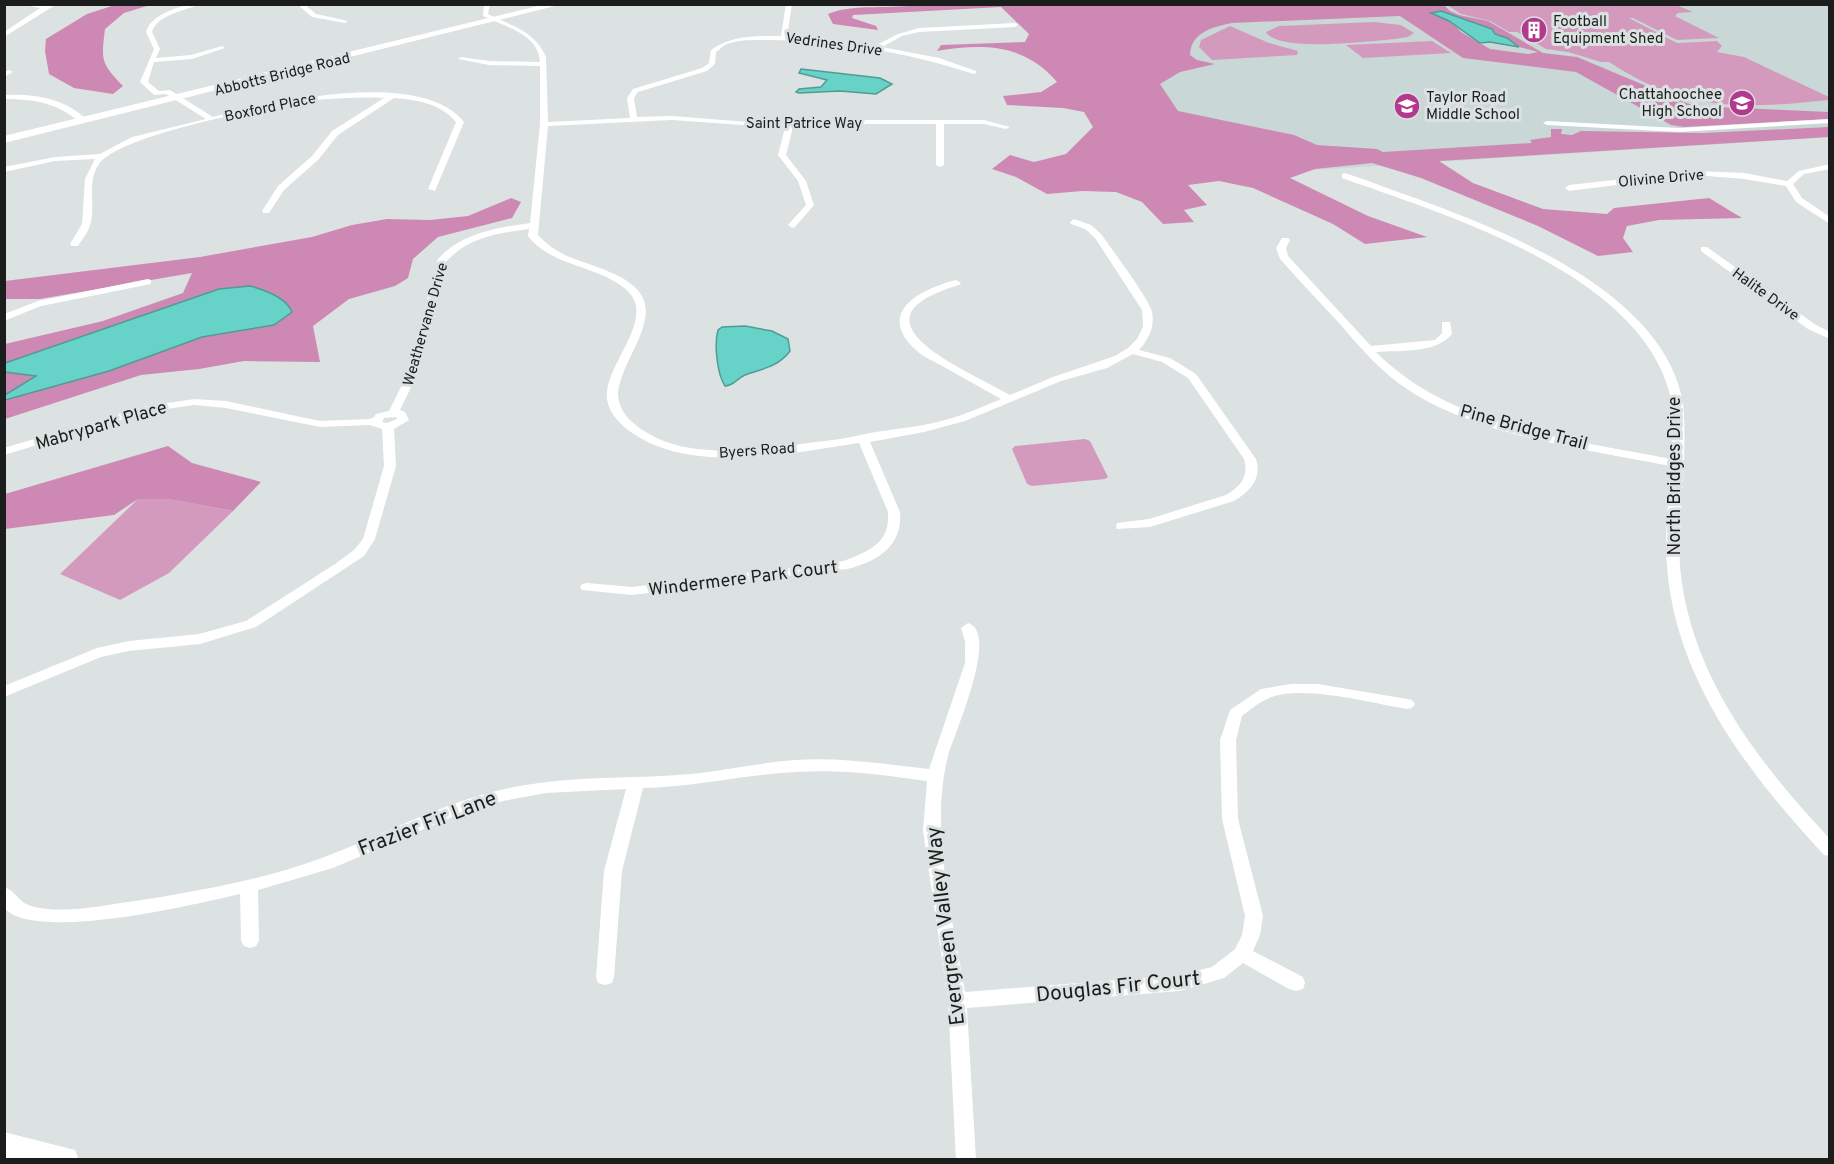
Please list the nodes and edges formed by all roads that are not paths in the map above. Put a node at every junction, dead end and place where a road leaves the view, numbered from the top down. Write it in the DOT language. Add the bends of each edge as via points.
graph roads {
  1 [pos="22,4"];
  2 [pos="54,4"];
  3 [pos="197,4"];
  4 [pos="300,4"];
  5 [pos="486,4"];
  6 [pos="543,4"];
  7 [pos="559,4"];
  8 [pos="789,4"];
  9 [pos="45,7"];
  10 [pos="495,20"];
  11 [pos="345,21"];
  12 [pos="1015,25"];
  13 [pos="4,35"];
  14 [pos="784,37"];
  15 [pos="222,48"];
  16 [pos="874,49"];
  17 [pos="461,59"];
  18 [pos="152,60"];
  19 [pos="543,64"];
  20 [pos="974,72"];
  21 [pos="172,95"];
  22 [pos="4,97"];
  23 [pos="392,97"];
  24 [pos="81,118"];
  25 [pos="212,119"];
  26 [pos="634,119"];
  27 [pos="940,122"];
  28 [pos="1830,122"];
  29 [pos="1547,123"];
  30 [pos="790,125"];
  31 [pos="1006,127"];
  32 [pos="543,128"];
  33 [pos="4,133"];
  34 [pos="4,140"];
  35 [pos="102,156"];
  36 [pos="940,165"];
  37 [pos="1830,166"];
  38 [pos="4,170"];
  39 [pos="1345,176"];
  40 [pos="1789,184"];
  41 [pos="1569,188"];
  42 [pos="432,189"];
  43 [pos="267,211"];
  44 [pos="1830,221"];
  45 [pos="1074,222"];
  46 [pos="535,225"];
  47 [pos="792,225"];
  48 [pos="1285,240"];
  49 [pos="75,244"];
  50 [pos="1704,249"];
  51 [pos="148,282"];
  52 [pos="956,283"];
  53 [pos="4,318"];
  54 [pos="1446,324"];
  55 [pos="1830,336"];
  56 [pos="1369,350"];
  57 [pos="1132,351"];
  58 [pos="1009,399"];
  59 [pos="391,420"];
  60 [pos="863,438"];
  61 [pos="4,452"];
  62 [pos="1677,464"];
  63 [pos="1122,526"];
  64 [pos="587,587"];
  65 [pos="968,628"];
  66 [pos="4,692"];
  67 [pos="1407,704"];
  68 [pos="935,776"];
  69 [pos="636,784"];
  70 [pos="1830,850"];
  71 [pos="249,885"];
  72 [pos="4,894"];
  73 [pos="250,941"];
  74 [pos="1242,954"];
  75 [pos="605,977"];
  76 [pos="1296,983"];
  77 [pos="957,1001"];
  78 [pos="4,1146"];
  79 [pos="64,1160"];
  80 [pos="966,1160"];
  1 -- 9 [label="street"];
  2 -- 9 [label="street"];
  3 -- 18 [label="street" via="153,24 149,33 157,49"];
  4 -- 11 [label="street" via="314,15"];
  5 -- 10 [label="street" via="485,15"];
  6 -- 10 [label="main road, Abbotts Bridge Road"];
  7 -- 10 [label="main road, Abbotts Bridge Road"];
  8 -- 14 [label="street"];
  9 -- 13 [label="street" via="20,28"];
  10 -- 19 [label="street, Byers Road" via="533,40 540,48"];
  10 -- 21 [label="main road, Abbotts Bridge Road"];
  12 -- 16 [label="street" via="919,30"];
  14 -- 16 [label="street, Vedrines Drive"];
  14 -- 26 [label="street, Vedrines Drive" via="726,43 714,49 712,64 704,71 641,88 631,97"];
  15 -- 18 [label="street" via="192,57"];
  16 -- 20 [label="street, Vedrines Drive" via="939,60"];
  17 -- 19 [label="street"];
  18 -- 21 [label="street" via="144,82 157,93"];
  19 -- 32 [label="street, Byers Road"];
  21 -- 24 [label="main road, Abbotts Bridge Road"];
  21 -- 25 [label="street"];
  22 -- 24 [label="street" via="54,101"];
  23 -- 25 [label="street, Boxford Place" via="317,97"];
  23 -- 42 [label="street, Boxford Place" via="444,106 460,122"];
  23 -- 43 [label="street" via="336,133 281,188"];
  24 -- 33 [label="main road, Abbotts Bridge Road"];
  24 -- 34 [label="main road, Abbotts Bridge Road"];
  25 -- 35 [label="street, Boxford Place" via="137,139"];
  26 -- 30 [label="street, Saint Patrice Way" via="693,118"];
  26 -- 32 [label="street, Saint Patrice Way"];
  27 -- 30 [label="street, Saint Patrice Way"];
  27 -- 31 [label="street, Saint Patrice Way" via="984,122"];
  27 -- 36 [label="street"];
  28 -- 29 [label="street" via="1679,130"];
  30 -- 47 [label="street" via="782,155 802,181 810,206"];
  32 -- 46 [label="street, Byers Road"];
  35 -- 38 [label="street" via="55,159"];
  35 -- 49 [label="street" via="87,186 88,219"];
  37 -- 40 [label="street" via="1806,170"];
  39 -- 62 [label="street, North Bridges Drive" via="1537,252 1621,310 1654,347 1674,387 1678,406"];
  40 -- 41 [label="street, Olivine Drive" via="1695,173"];
  40 -- 44 [label="street" via="1799,200"];
  45 -- 57 [label="street, Byers Road" via="1098,236 1147,310 1148,331"];
  46 -- 59 [label="street, Weathervane Drive" via="467,241 441,261 412,375"];
  46 -- 60 [label="street, Byers Road" via="533,236 542,247 623,282 640,302 640,317 612,389 613,404 634,430 681,449 733,454"];
  48 -- 56 [label="street, Pine Bridge Trail" via="1281,248 1283,257"];
  50 -- 55 [label="street, Halite Drive"];
  51 -- 53 [label="street" via="38,304"];
  52 -- 58 [label="street" via="933,289 913,301 904,316 904,331 922,350"];
  54 -- 56 [label="street" via="1447,334 1438,342"];
  56 -- 62 [label="street, Pine Bridge Trail" via="1407,384 1465,413 1517,429"];
  57 -- 58 [label="street, Byers Road"];
  57 -- 63 [label="street" via="1166,360 1192,376 1253,469 1248,485 1230,498 1150,524"];
  58 -- 60 [label="street, Byers Road" via="948,423"];
  59 -- 61 [label="street, Mabrypark Place" via="378,426 375,421 320,424 216,402 175,404"];
  59 -- 66 [label="street, Weathervane Drive" via="390,466 369,539 359,553 340,567 251,624 200,639 97,652"];
  60 -- 64 [label="street, Windermere Park Court" via="896,524 893,535 870,556 847,565 632,591"];
  62 -- 70 [label="street, North Bridges Drive" via="1673,565 1685,634 1707,687 1749,755"];
  65 -- 68 [label="street, Evergreen Valley Way" via="972,663"];
  67 -- 74 [label="street" via="1291,688 1266,693 1235,714 1228,740 1230,819 1254,916"];
  68 -- 69 [label="street, Frazier Fir Lane" via="818,765"];
  68 -- 77 [label="street, Evergreen Valley Way" via="931,831"];
  69 -- 71 [label="street, Frazier Fir Lane" via="574,784 503,795 448,811 301,872"];
  69 -- 75 [label="street" via="613,871"];
  71 -- 72 [label="street, Frazier Fir Lane" via="81,915 30,914 16,909"];
  71 -- 73 [label="street"];
  74 -- 76 [label="street"];
  74 -- 77 [label="street, Douglas Fir Court" via="1217,973 1180,983"];
  77 -- 80 [label="street, Evergreen Valley Way"];
  78 -- 79 [label="main road"];
}
